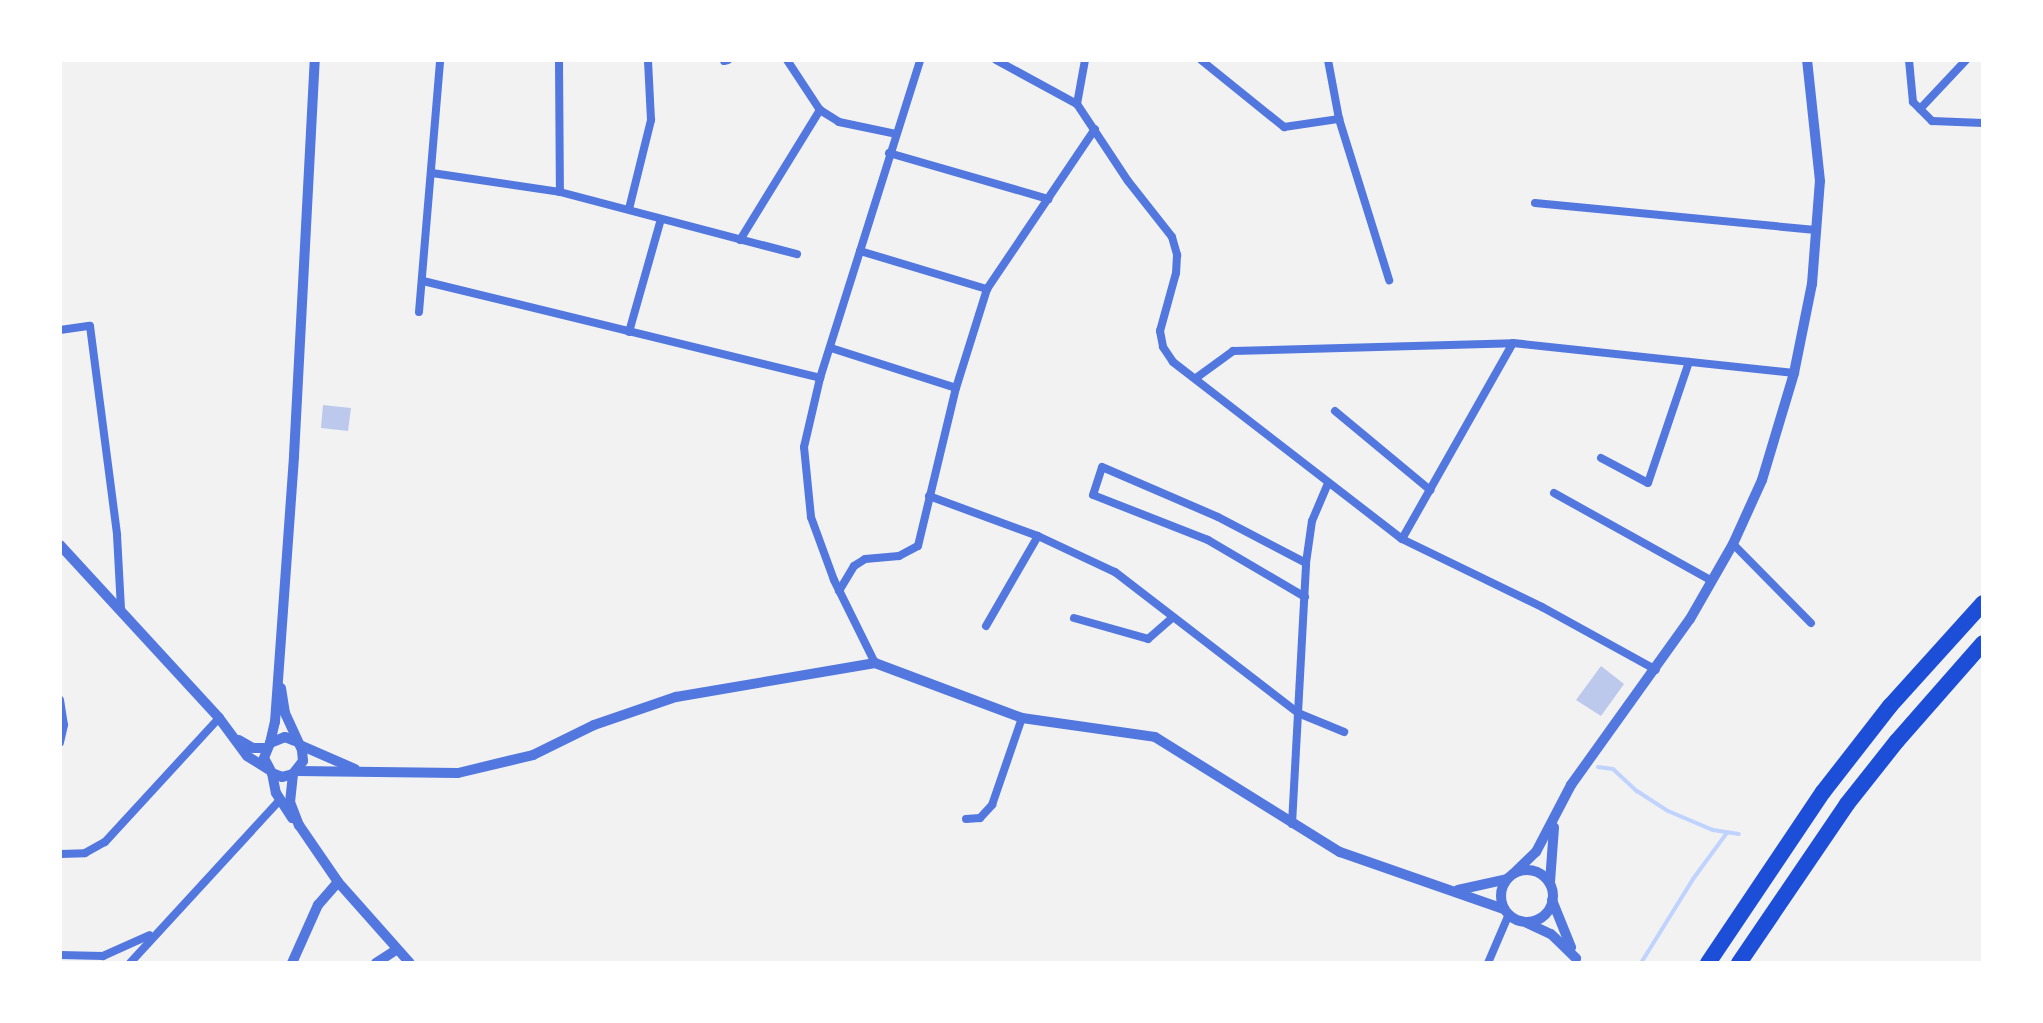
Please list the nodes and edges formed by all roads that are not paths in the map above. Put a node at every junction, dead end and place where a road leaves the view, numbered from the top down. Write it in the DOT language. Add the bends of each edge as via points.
graph roads {
  1 [pos="315,60"];
  2 [pos="440,60"];
  3 [pos="559,60"];
  4 [pos="648,60"];
  5 [pos="787,60"];
  6 [pos="920,60"];
  7 [pos="996,60"];
  8 [pos="1085,60"];
  9 [pos="1201,60"];
  10 [pos="1328,60"];
  11 [pos="1807,60"];
  12 [pos="1909,60"];
  13 [pos="1966,60"];
  14 [pos="1077,104"];
  15 [pos="1920,109"];
  16 [pos="820,110"];
  17 [pos="1339,119"];
  18 [pos="1983,123"];
  19 [pos="1095,129"];
  20 [pos="896,134"];
  21 [pos="889,153"];
  22 [pos="432,173"];
  23 [pos="560,192"];
  24 [pos="1048,199"];
  25 [pos="1535,203"];
  26 [pos="629,209"];
  27 [pos="661,219"];
  28 [pos="1816,230"];
  29 [pos="740,240"];
  30 [pos="860,251"];
  31 [pos="797,254"];
  32 [pos="1389,280"];
  33 [pos="423,281"];
  34 [pos="987,289"];
  35 [pos="419,312"];
  36 [pos="60,330"];
  37 [pos="629,332"];
  38 [pos="1513,343"];
  39 [pos="831,348"];
  40 [pos="1689,362"];
  41 [pos="1794,373"];
  42 [pos="820,378"];
  43 [pos="1196,378"];
  44 [pos="956,388"];
  45 [pos="1335,411"];
  46 [pos="1601,458"];
  47 [pos="1327,485"];
  48 [pos="1430,490"];
  49 [pos="1554,493"];
  50 [pos="929,496"];
  51 [pos="1038,536"];
  52 [pos="1402,539"];
  53 [pos="1733,544"];
  54 [pos="60,545"];
  55 [pos="1306,563"];
  56 [pos="1712,581"];
  57 [pos="839,591"];
  58 [pos="1305,597"];
  59 [pos="1983,603"];
  60 [pos="121,609"];
  61 [pos="1173,617"];
  62 [pos="1074,618"];
  63 [pos="1811,623"];
  64 [pos="986,626"];
  65 [pos="1983,643"];
  66 [pos="875,663"];
  67 [pos="279,667"];
  68 [pos="1656,670"];
  69 [pos="60,700"];
  70 [pos="1298,713"];
  71 [pos="219,718"];
  72 [pos="1022,718"];
  73 [pos="1344,732"];
  74 [pos="234,736"];
  75 [pos="60,743"];
  76 [pos="297,743"];
  77 [pos="268,746"];
  78 [pos="270,771"];
  79 [pos="372,772"];
  80 [pos="295,773"];
  81 [pos="279,801"];
  82 [pos="1556,817"];
  83 [pos="966,819"];
  84 [pos="1292,824"];
  85 [pos="299,825"];
  86 [pos="60,854"];
  87 [pos="1510,876"];
  88 [pos="1761,879"];
  89 [pos="338,882"];
  90 [pos="1551,887"];
  91 [pos="1440,889"];
  92 [pos="1552,900"];
  93 [pos="1506,912"];
  94 [pos="1520,921"];
  95 [pos="169,922"];
  96 [pos="396,950"];
  97 [pos="60,955"];
  98 [pos="91,957"];
  99 [pos="1578,961"];
  100 [pos="106,963"];
  101 [pos="130,963"];
  102 [pos="292,963"];
  103 [pos="376,963"];
  104 [pos="410,963"];
  105 [pos="1488,963"];
  106 [pos="1696,963"];
  107 [pos="1708,963"];
  108 [pos="1739,963"];
  1 -- 67 [label="street"];
  2 -- 22 [label="street"];
  3 -- 23 [label="street"];
  4 -- 26 [label="street" via="651,120"];
  5 -- 16 [label="street"];
  6 -- 20 [label="street"];
  7 -- 14 [label="street"];
  8 -- 14 [label="street"];
  9 -- 17 [label="street" via="1284,127"];
  10 -- 17 [label="street"];
  11 -- 28 [label="street" via="1819,165"];
  12 -- 15 [label="street" via="1913,102"];
  13 -- 15 [label="street"];
  14 -- 19 [label="street"];
  15 -- 18 [label="street" via="1932,121"];
  16 -- 20 [label="street" via="839,122"];
  16 -- 29 [label="street"];
  17 -- 32 [label="street"];
  19 -- 24 [label="street"];
  19 -- 43 [label="street" via="1172,237 1176,273 1160,331 1173,362"];
  20 -- 21 [label="street"];
  21 -- 24 [label="street"];
  21 -- 30 [label="street"];
  22 -- 23 [label="street"];
  22 -- 33 [label="street"];
  23 -- 26 [label="street"];
  24 -- 34 [label="street"];
  25 -- 28 [label="street"];
  26 -- 27 [label="street"];
  27 -- 29 [label="street"];
  27 -- 37 [label="street"];
  28 -- 41 [label="street" via="1809,306"];
  29 -- 31 [label="street"];
  30 -- 34 [label="street"];
  30 -- 39 [label="street"];
  33 -- 35 [label="street"];
  33 -- 37 [label="street"];
  34 -- 44 [label="street"];
  36 -- 60 [label="street" via="90,326 117,535"];
  37 -- 42 [label="street"];
  38 -- 40 [label="street"];
  38 -- 43 [label="street" via="1233,351"];
  38 -- 48 [label="street"];
  39 -- 42 [label="street"];
  39 -- 44 [label="street"];
  40 -- 41 [label="street"];
  40 -- 46 [label="street" via="1648,483"];
  41 -- 53 [label="street" via="1762,480"];
  42 -- 57 [label="street" via="804,447 811,517"];
  43 -- 47 [label="street"];
  44 -- 50 [label="street"];
  45 -- 48 [label="street"];
  47 -- 52 [label="street"];
  47 -- 55 [label="street" via="1312,521"];
  48 -- 52 [label="street"];
  49 -- 56 [label="street"];
  50 -- 51 [label="street"];
  50 -- 57 [label="street" via="918,546 899,556 865,559 854,566"];
  51 -- 61 [label="street" via="1115,572"];
  51 -- 64 [label="street"];
  52 -- 68 [label="street"];
  53 -- 56 [label="street"];
  53 -- 63 [label="street"];
  54 -- 60 [label="street"];
  55 -- 58 [label="street"];
  55 -- 58 [label="street" via="1218,517 1102,467 1093,495 1208,540"];
  56 -- 68 [label="street"];
  57 -- 66 [label="street"];
  58 -- 70 [label="street"];
  59 -- 88 [label="highway" via="1890,706"];
  60 -- 71 [label="street"];
  61 -- 62 [label="street" via="1148,639"];
  61 -- 70 [label="street"];
  65 -- 108 [label="highway" via="1847,804"];
  66 -- 72 [label="street"];
  66 -- 79 [label="street" via="676,697 496,765 458,773"];
  67 -- 76 [label="street" via="282,699"];
  67 -- 77 [label="street" via="275,728"];
  68 -- 82 [label="street" via="1571,785"];
  69 -- 75 [label="street"];
  70 -- 73 [label="street"];
  70 -- 84 [label="street"];
  71 -- 74 [label="street"];
  71 -- 86 [label="street" via="105,842 85,853"];
  72 -- 83 [label="street" via="992,805 980,818"];
  72 -- 84 [label="street" via="1155,737"];
  74 -- 77 [label="street" via="247,745"];
  74 -- 78 [label="street" via="247,756"];
  76 -- 77 [label="street" via="285,737"];
  76 -- 79 [label="street" via="331,762"];
  76 -- 80 [label="street" via="303,761"];
  77 -- 78 [label="street" via="264,758"];
  78 -- 80 [label="street" via="282,777"];
  78 -- 81 [label="street"];
  79 -- 80 [label="street"];
  80 -- 85 [label="street" via="290,802"];
  81 -- 85 [label="street"];
  81 -- 95 [label="street"];
  82 -- 87 [label="street" via="1536,852"];
  82 -- 90 [label="street"];
  84 -- 91 [label="street" via="1340,852"];
  85 -- 89 [label="street"];
  87 -- 90 [label="street" via="1535,871"];
  87 -- 91 [label="street" via="1474,889"];
  87 -- 93 [label="street" via="1501,897"];
  88 -- 106 [label="highway"];
  88 -- 107 [label="highway"];
  89 -- 96 [label="street"];
  89 -- 102 [label="street" via="318,905"];
  90 -- 92 [label="street"];
  91 -- 93 [label="street"];
  92 -- 94 [label="street" via="1537,920"];
  92 -- 99 [label="street"];
  93 -- 94 [label="street"];
  93 -- 105 [label="street"];
  94 -- 99 [label="street" via="1551,934"];
  95 -- 98 [label="street" via="132,946"];
  95 -- 101 [label="street"];
  96 -- 103 [label="street"];
  96 -- 104 [label="street"];
  97 -- 98 [label="street"];
  98 -- 100 [label="street"];
}
